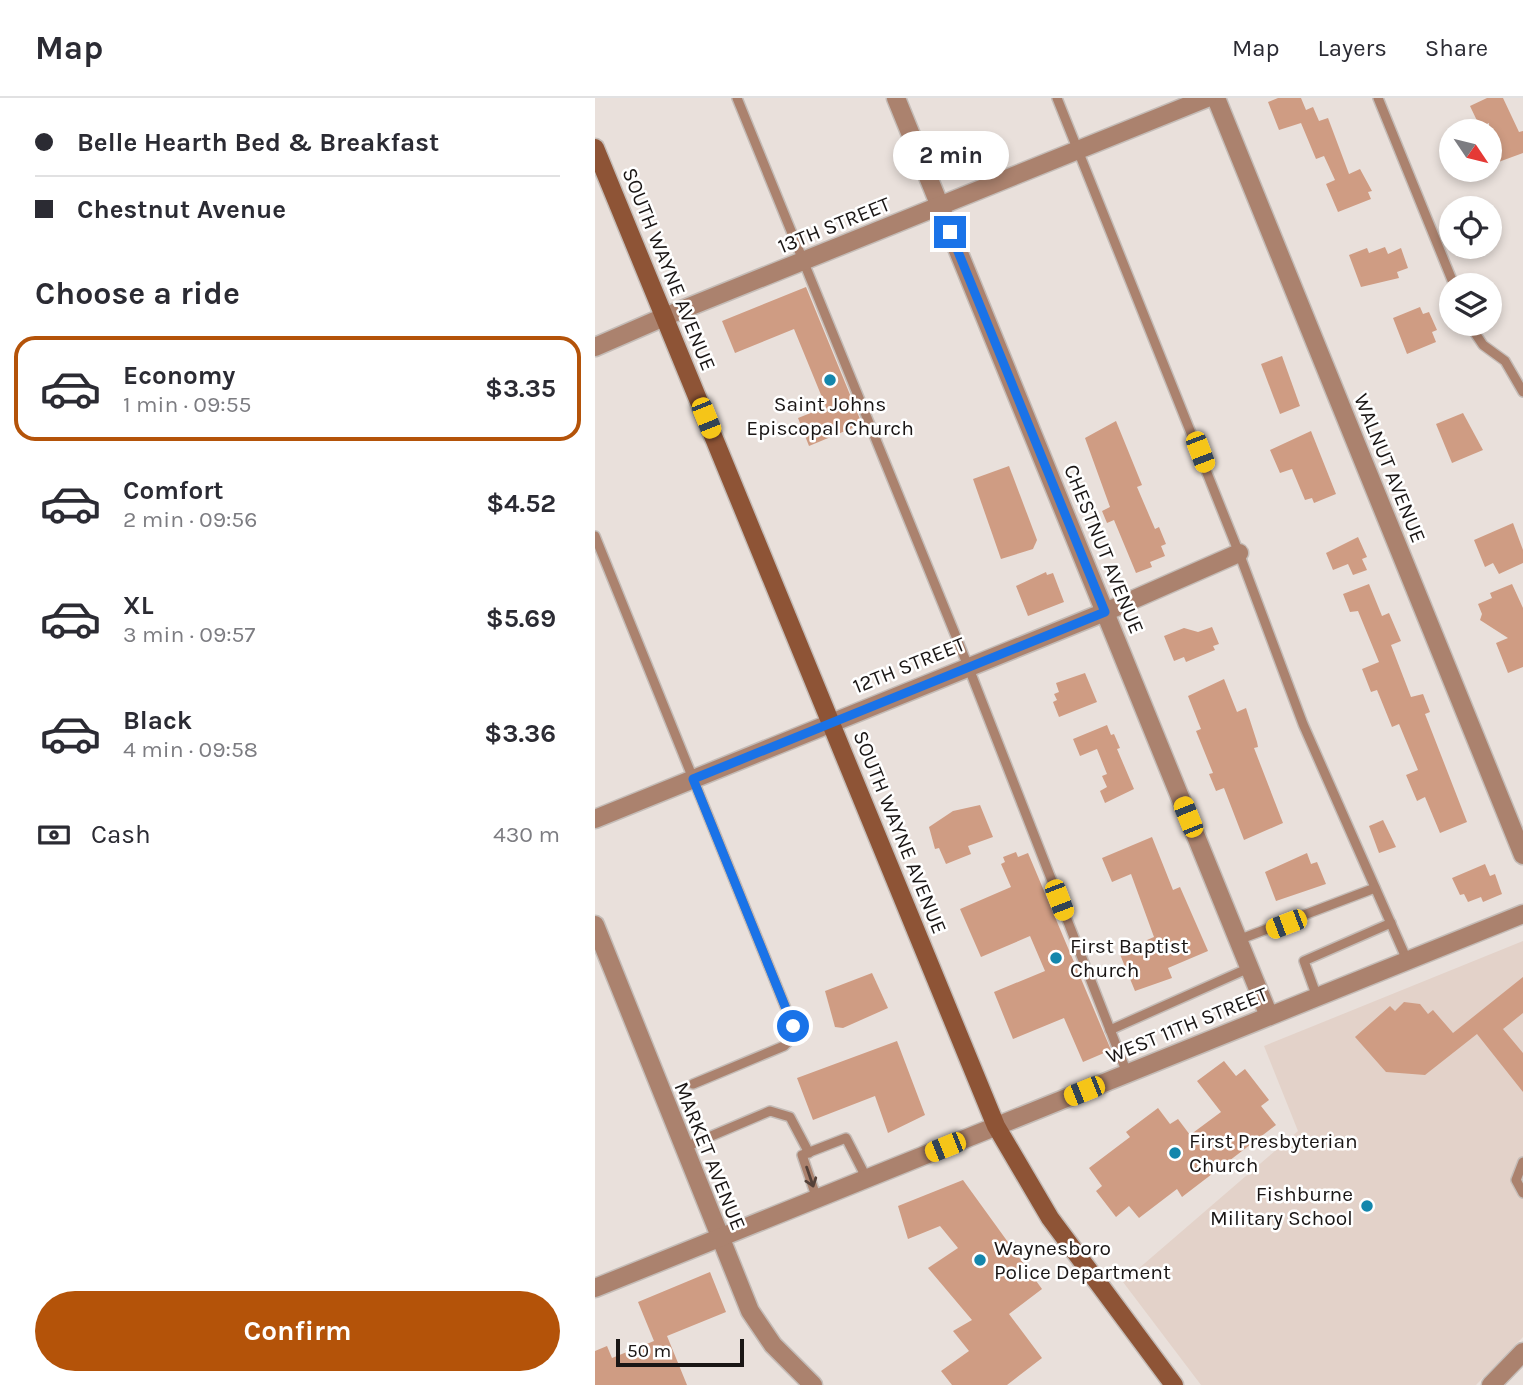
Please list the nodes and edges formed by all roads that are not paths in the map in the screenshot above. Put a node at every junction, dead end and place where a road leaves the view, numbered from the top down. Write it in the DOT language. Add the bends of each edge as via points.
graph roads {
  1 [pos="737,98"];
  2 [pos="896,98"];
  3 [pos="1057,98"];
  4 [pos="1207,98"];
  5 [pos="1216,98"];
  6 [pos="1378,98"];
  7 [pos="595,148"];
  8 [pos="1080,151"];
  9 [pos="940,206"];
  10 [pos="802,263"];
  11 [pos="1449,273"];
  12 [pos="664,317"];
  13 [pos="1477,336"];
  14 [pos="595,347"];
  15 [pos="1519,373"];
  16 [pos="1523,392"];
  17 [pos="595,536"];
  18 [pos="1240,553"];
  19 [pos="1105,612"];
  20 [pos="968,666"];
  21 [pos="830,722"];
  22 [pos="693,779"];
  23 [pos="595,819"];
  24 [pos="1523,855"];
  25 [pos="1375,888"];
  26 [pos="1523,914"];
  27 [pos="1391,923"];
  28 [pos="595,925"];
  29 [pos="1238,940"];
  30 [pos="1407,960"];
  31 [pos="1249,968"];
  32 [pos="1317,997"];
  33 [pos="1269,1016"];
  34 [pos="1110,1030"];
  35 [pos="1127,1073"];
  36 [pos="693,1084"];
  37 [pos="996,1126"];
  38 [pos="682,1148"];
  39 [pos="809,1153"];
  40 [pos="1523,1162"];
  41 [pos="867,1179"];
  42 [pos="1523,1194"];
  43 [pos="817,1199"];
  44 [pos="719,1238"];
  45 [pos="595,1288"];
  46 [pos="1521,1360"];
  47 [pos="813,1385"];
  48 [pos="1174,1385"];
  49 [pos="1491,1385"];
  1 -- 10 [label="lane"];
  2 -- 9 [label="street, CHESTNUT AVENUE"];
  3 -- 8 [label="lane"];
  4 -- 8 [label="street, 13TH STREET"];
  5 -- 24 [label="street, WALNUT AVENUE"];
  6 -- 11 [label="lane"];
  7 -- 12 [label="main road, SOUTH WAYNE AVENUE"];
  8 -- 9 [label="street, 13TH STREET"];
  8 -- 18 [label="lane"];
  9 -- 10 [label="street, 13TH STREET"];
  9 -- 19 [label="street, CHESTNUT AVENUE"];
  10 -- 12 [label="street, 13TH STREET"];
  10 -- 20 [label="lane"];
  12 -- 14 [label="street, 13TH STREET"];
  12 -- 21 [label="main road, SOUTH WAYNE AVENUE"];
  13 -- 15 [label="lane"];
  15 -- 16 [label="lane"];
  17 -- 22 [label="lane"];
  18 -- 19 [label="street, 12TH STREET"];
  18 -- 25 [label="lane" via="1303,724"];
  19 -- 20 [label="street, 12TH STREET"];
  19 -- 29 [label="street, CHESTNUT AVENUE"];
  20 -- 21 [label="street, 12TH STREET"];
  20 -- 34 [label="lane"];
  21 -- 22 [label="street, 12TH STREET"];
  21 -- 37 [label="main road, SOUTH WAYNE AVENUE"];
  22 -- 23 [label="street, 12TH STREET"];
  22 -- 36 [label="lane" via="794,1032 784,1046"];
  25 -- 27 [label="lane"];
  25 -- 29 [label="lane"];
  26 -- 30 [label="street, WEST 11TH STREET"];
  27 -- 30 [label="lane"];
  27 -- 32 [label="lane" via="1304,961"];
  28 -- 38 [label="street, MARKET AVENUE"];
  29 -- 31 [label="street, CHESTNUT AVENUE"];
  30 -- 32 [label="street, WEST 11TH STREET"];
  31 -- 33 [label="street, CHESTNUT AVENUE"];
  31 -- 34 [label="lane"];
  32 -- 33 [label="street, WEST 11TH STREET"];
  33 -- 35 [label="street, WEST 11TH STREET"];
  34 -- 35 [label="lane"];
  35 -- 37 [label="street, WEST 11TH STREET"];
  37 -- 41 [label="street, WEST 11TH STREET"];
  37 -- 48 [label="main road, SOUTH WAYNE AVENUE" via="1050,1218"];
  38 -- 39 [label="lane" via="770,1111 790,1117"];
  38 -- 44 [label="street, MARKET AVENUE"];
  39 -- 41 [label="lane" via="846,1138"];
  39 -- 43 [label="lane, one-way" via="802,1155"];
  40 -- 42 [label="lane" via="1516,1180"];
  41 -- 43 [label="street, WEST 11TH STREET"];
  43 -- 44 [label="street, WEST 11TH STREET"];
  44 -- 45 [label="street, WEST 11TH STREET"];
  44 -- 47 [label="street, MARKET AVENUE" via="760,1328"];
  46 -- 49 [label="street"];
}
